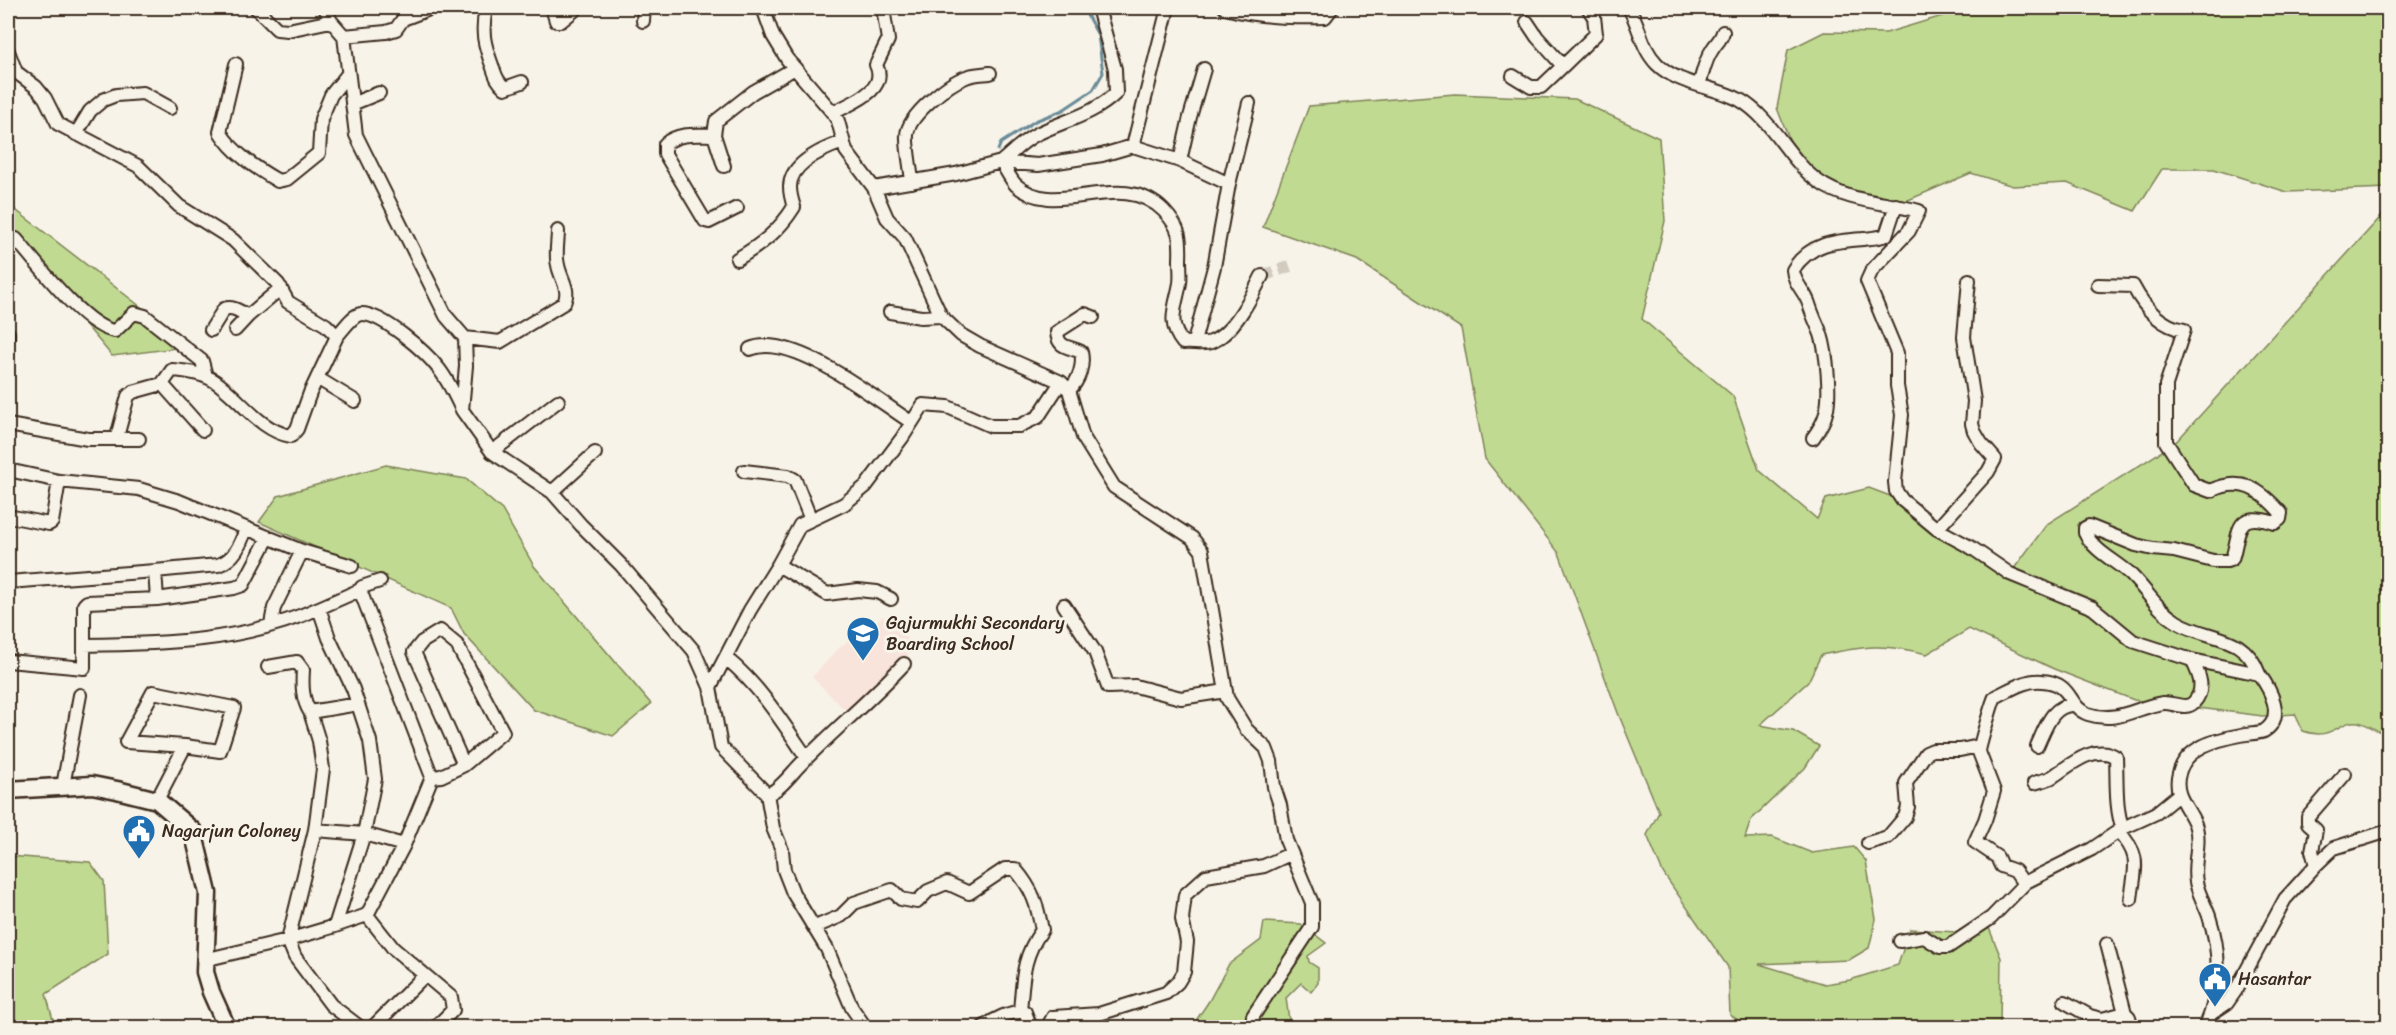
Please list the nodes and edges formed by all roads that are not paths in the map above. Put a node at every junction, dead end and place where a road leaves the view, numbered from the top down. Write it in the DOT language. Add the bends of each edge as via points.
graph roads {
  1 [pos="256,8"];
  2 [pos="325,8"];
  3 [pos="432,8"];
  4 [pos="486,8"];
  5 [pos="552,8"];
  6 [pos="577,8"];
  7 [pos="645,8"];
  8 [pos="763,8"];
  9 [pos="883,8"];
  10 [pos="1098,8"];
  11 [pos="1168,8"];
  12 [pos="1225,8"];
  13 [pos="1332,8"];
  14 [pos="1588,8"];
  15 [pos="1629,8"];
  16 [pos="331,21"];
  17 [pos="643,21"];
  18 [pos="1527,22"];
  19 [pos="1723,33"];
  20 [pos="344,36"];
  21 [pos="8,51"];
  22 [pos="236,64"];
  23 [pos="1563,66"];
  24 [pos="795,68"];
  25 [pos="1204,69"];
  26 [pos="990,73"];
  27 [pos="347,75"];
  28 [pos="1513,76"];
  29 [pos="522,82"];
  30 [pos="1699,85"];
  31 [pos="379,93"];
  32 [pos="1249,103"];
  33 [pos="352,104"];
  34 [pos="170,108"];
  35 [pos="833,113"];
  36 [pos="76,135"];
  37 [pos="714,135"];
  38 [pos="843,142"];
  39 [pos="1132,146"];
  40 [pos="1180,161"];
  41 [pos="1001,162"];
  42 [pos="724,166"];
  43 [pos="912,182"];
  44 [pos="1229,184"];
  45 [pos="874,188"];
  46 [pos="1896,205"];
  47 [pos="737,208"];
  48 [pos="558,231"];
  49 [pos="16,239"];
  50 [pos="737,259"];
  51 [pos="1262,276"];
  52 [pos="1969,280"];
  53 [pos="2098,285"];
  54 [pos="281,288"];
  55 [pos="890,312"];
  56 [pos="248,316"];
  57 [pos="940,316"];
  58 [pos="1093,317"];
  59 [pos="211,330"];
  60 [pos="235,330"];
  61 [pos="337,336"];
  62 [pos="465,338"];
  63 [pos="1194,342"];
  64 [pos="750,349"];
  65 [pos="206,376"];
  66 [pos="317,378"];
  67 [pos="162,384"];
  68 [pos="1065,386"];
  69 [pos="355,401"];
  70 [pos="558,401"];
  71 [pos="462,410"];
  72 [pos="911,422"];
  73 [pos="8,425"];
  74 [pos="203,430"];
  75 [pos="117,437"];
  76 [pos="1813,438"];
  77 [pos="139,439"];
  78 [pos="492,452"];
  79 [pos="595,453"];
  80 [pos="8,470"];
  81 [pos="744,471"];
  82 [pos="59,481"];
  83 [pos="552,492"];
  84 [pos="8,516"];
  85 [pos="811,520"];
  86 [pos="246,529"];
  87 [pos="1937,529"];
  88 [pos="268,538"];
  89 [pos="302,551"];
  90 [pos="352,566"];
  91 [pos="778,566"];
  92 [pos="154,571"];
  93 [pos="380,581"];
  94 [pos="8,582"];
  95 [pos="360,590"];
  96 [pos="158,599"];
  97 [pos="891,599"];
  98 [pos="1064,605"];
  99 [pos="319,608"];
  100 [pos="271,624"];
  101 [pos="84,645"];
  102 [pos="726,658"];
  103 [pos="2192,660"];
  104 [pos="8,661"];
  105 [pos="904,664"];
  106 [pos="268,667"];
  107 [pos="2259,674"];
  108 [pos="710,687"];
  109 [pos="1226,691"];
  110 [pos="80,695"];
  111 [pos="358,704"];
  112 [pos="2075,705"];
  113 [pos="310,712"];
  114 [pos="185,746"];
  115 [pos="1979,746"];
  116 [pos="2037,746"];
  117 [pos="807,758"];
  118 [pos="464,765"];
  119 [pos="2345,774"];
  120 [pos="432,777"];
  121 [pos="2034,783"];
  122 [pos="63,786"];
  123 [pos="8,790"];
  124 [pos="767,794"];
  125 [pos="2178,795"];
  126 [pos="157,800"];
  127 [pos="315,830"];
  128 [pos="2120,830"];
  129 [pos="2388,831"];
  130 [pos="364,834"];
  131 [pos="1868,843"];
  132 [pos="404,845"];
  133 [pos="1290,854"];
  134 [pos="2316,865"];
  135 [pos="2026,882"];
  136 [pos="2131,899"];
  137 [pos="367,915"];
  138 [pos="335,926"];
  139 [pos="815,927"];
  140 [pos="288,940"];
  141 [pos="1900,941"];
  142 [pos="2107,944"];
  143 [pos="204,960"];
  144 [pos="424,976"];
  145 [pos="2065,1002"];
  146 [pos="1020,1011"];
  147 [pos="2125,1013"];
  148 [pos="2212,1013"];
  149 [pos="227,1028"];
  150 [pos="361,1028"];
  151 [pos="372,1028"];
  152 [pos="435,1028"];
  153 [pos="866,1028"];
  154 [pos="982,1028"];
  155 [pos="1030,1028"];
  156 [pos="1047,1028"];
  157 [pos="1252,1028"];
  158 [pos="2132,1028"];
  159 [pos="2205,1028"];
  1 -- 16 [label="street" via="281,30"];
  2 -- 16 [label="street"];
  3 -- 20 [label="street" via="403,19 396,29"];
  4 -- 29 [label="street" via="485,51 496,78 505,88"];
  5 -- 6 [label="street" via="556,21 561,21"];
  7 -- 17 [label="street"];
  8 -- 24 [label="street" via="773,36"];
  9 -- 35 [label="street" via="888,40 876,65 880,73 878,82 857,101"];
  10 -- 41 [label="street" via="1115,69 1116,93 1072,120 1034,135"];
  11 -- 39 [label="street"];
  12 -- 13 [label="street" via="1295,18 1325,17"];
  14 -- 23 [label="street" via="1594,17 1596,34"];
  15 -- 30 [label="street" via="1642,43 1656,63"];
  16 -- 20 [label="street"];
  18 -- 23 [label="street"];
  19 -- 30 [label="street" via="1711,50"];
  20 -- 27 [label="street"];
  21 -- 36 [label="street" via="16,72 45,98 58,124"];
  22 -- 27 [label="street" via="220,132 248,162 278,181 287,179 319,153 321,120 331,95"];
  23 -- 28 [label="street" via="1541,87 1531,87"];
  24 -- 35 [label="street"];
  24 -- 37 [label="street" via="720,116"];
  25 -- 40 [label="street"];
  26 -- 43 [label="street" via="966,77 941,91 915,118 906,134"];
  27 -- 33 [label="street"];
  30 -- 46 [label="street" via="1742,101 1765,121 1818,182 1864,201"];
  31 -- 33 [label="street"];
  32 -- 44 [label="street"];
  33 -- 62 [label="street" via="356,135 446,316"];
  34 -- 36 [label="street" via="142,93 116,95 90,111"];
  35 -- 38 [label="street"];
  36 -- 54 [label="street" via="138,166 179,206 233,240"];
  37 -- 42 [label="street"];
  37 -- 47 [label="street" via="673,137 665,144 665,154 705,221"];
  38 -- 45 [label="street"];
  38 -- 50 [label="street" via="800,165 789,186 794,207 786,220"];
  39 -- 40 [label="street"];
  39 -- 41 [label="street" via="1038,165"];
  40 -- 44 [label="street"];
  41 -- 43 [label="street"];
  41 -- 63 [label="street" via="1015,184 1029,194 1046,198 1118,192 1138,195 1162,209 1179,230 1182,242 1180,283 1173,305 1175,334 1183,343"];
  43 -- 45 [label="street"];
  44 -- 63 [label="street" via="1214,267"];
  45 -- 57 [label="street" via="887,218 905,238"];
  46 -- 76 [label="street" via="1886,234 1825,243 1803,257 1793,270 1822,337 1825,362 1826,415"];
  46 -- 87 [label="street" via="1919,211 1909,231 1872,270 1867,281 1898,353 1897,386 1902,415 1895,465 1896,491"];
  48 -- 62 [label="street" via="564,303 500,342"];
  49 -- 65 [label="street" via="68,302 115,331 134,313 145,316 201,362"];
  51 -- 63 [label="street" via="1242,312 1221,336 1202,344"];
  52 -- 87 [label="street" via="1964,337 1974,401 1972,424 1995,459"];
  53 -- 107 [label="street" via="2133,286 2154,315 2184,330 2166,385 2164,418 2166,442 2194,485 2210,491 2221,485 2253,488 2281,513 2275,522 2249,519 2242,524 2232,559 2227,561 2136,545 2089,526 2085,533 2099,552 2129,573 2175,621 2236,644 2255,662"];
  54 -- 56 [label="street"];
  54 -- 61 [label="street" via="288,302"];
  55 -- 57 [label="street"];
  56 -- 59 [label="street" via="237,309 224,309"];
  56 -- 60 [label="street"];
  57 -- 68 [label="street" via="980,346"];
  58 -- 68 [label="street" via="1079,316 1057,332 1063,347 1081,352 1083,361 1075,384"];
  61 -- 66 [label="street"];
  61 -- 71 [label="street" via="361,314 375,317 426,353 452,388"];
  62 -- 71 [label="street"];
  64 -- 72 [label="street" via="756,346 794,350 830,368"];
  65 -- 66 [label="street" via="250,413 291,436"];
  65 -- 67 [label="street" via="172,370"];
  66 -- 69 [label="street"];
  67 -- 74 [label="street"];
  67 -- 75 [label="street" via="128,396"];
  68 -- 72 [label="street" via="1038,417 1019,426 991,426 948,407 923,405"];
  68 -- 109 [label="street" via="1083,437 1114,486 1192,538 1202,550"];
  70 -- 78 [label="street"];
  71 -- 78 [label="street"];
  72 -- 85 [label="street" via="866,486 844,504"];
  73 -- 75 [label="street" via="88,439"];
  75 -- 77 [label="street"];
  78 -- 83 [label="street"];
  79 -- 83 [label="street"];
  80 -- 82 [label="street"];
  81 -- 85 [label="street" via="795,480"];
  82 -- 84 [label="street" via="52,522"];
  82 -- 86 [label="street" via="139,489 180,501"];
  83 -- 108 [label="street" via="673,624 694,651"];
  85 -- 91 [label="street" via="800,525"];
  86 -- 88 [label="street"];
  86 -- 92 [label="street" via="227,561"];
  87 -- 103 [label="street" via="2010,574 2093,608 2133,641"];
  88 -- 89 [label="street"];
  88 -- 96 [label="street" via="243,585"];
  89 -- 90 [label="street"];
  89 -- 100 [label="street" via="274,608"];
  91 -- 97 [label="street" via="826,594 858,590 877,592"];
  91 -- 102 [label="street"];
  92 -- 94 [label="street"];
  92 -- 96 [label="street"];
  93 -- 95 [label="street"];
  95 -- 99 [label="street"];
  95 -- 120 [label="street"];
  96 -- 101 [label="street" via="87,602"];
  98 -- 109 [label="street" via="1095,651 1108,687 1135,686 1181,698"];
  99 -- 100 [label="street"];
  99 -- 111 [label="street"];
  100 -- 101 [label="street" via="170,644"];
  101 -- 104 [label="street" via="84,668"];
  102 -- 108 [label="street"];
  102 -- 117 [label="street" via="740,669"];
  103 -- 107 [label="street"];
  103 -- 112 [label="street" via="2201,687 2194,703 2188,706 2165,703 2113,717 2098,717"];
  105 -- 117 [label="street"];
  106 -- 113 [label="street" via="297,662 303,670 303,695"];
  107 -- 125 [label="street" via="2274,700 2273,720 2264,731 2210,742 2196,750 2178,776"];
  108 -- 124 [label="street" via="721,747"];
  109 -- 133 [label="street" via="1246,729 1266,748"];
  110 -- 122 [label="street"];
  111 -- 113 [label="street"];
  111 -- 130 [label="street" via="370,741 375,779"];
  112 -- 115 [label="street" via="2066,689 2055,683 2032,681 2017,687 1995,697"];
  112 -- 116 [label="street" via="2060,708 2049,720"];
  113 -- 127 [label="street" via="323,769"];
  114 -- 114 [label="street" via="219,751 234,708 153,692 126,742"];
  114 -- 126 [label="street"];
  115 -- 131 [label="street" via="1926,753 1906,783 1905,817 1887,837"];
  115 -- 135 [label="street" via="1994,791 1975,842"];
  117 -- 124 [label="street" via="780,787"];
  118 -- 118 [label="street" via="414,652 440,631 457,645 503,732"];
  118 -- 120 [label="street"];
  119 -- 134 [label="street" via="2307,820 2316,830 2312,851"];
  120 -- 132 [label="street"];
  121 -- 128 [label="street" via="2049,779 2079,758 2112,754 2116,757"];
  122 -- 123 [label="main road"];
  122 -- 126 [label="main road" via="92,785"];
  124 -- 139 [label="street" via="784,870 793,893"];
  125 -- 128 [label="street" via="2156,813"];
  125 -- 148 [label="street" via="2194,824 2198,853 2196,883 2217,952"];
  126 -- 143 [label="main road" via="193,831 208,893"];
  127 -- 130 [label="street"];
  127 -- 140 [label="street"];
  128 -- 135 [label="street" via="2092,849"];
  128 -- 136 [label="street" via="2135,857"];
  129 -- 134 [label="street" via="2334,848"];
  130 -- 132 [label="street"];
  130 -- 138 [label="street"];
  132 -- 137 [label="street"];
  133 -- 156 [label="street" via="1264,867 1206,876 1185,895 1184,972 1166,993 1099,1014 1053,1017"];
  133 -- 157 [label="street" via="1312,903 1312,927 1253,1016"];
  134 -- 148 [label="street" via="2285,899 2227,1003"];
  135 -- 141 [label="street" via="1991,918 1948,947 1940,947 1924,937"];
  137 -- 138 [label="street"];
  137 -- 144 [label="street" via="393,948"];
  138 -- 140 [label="street"];
  139 -- 146 [label="street" via="841,916 854,903 892,890 901,899 916,902 928,891 947,883 969,893 1005,869 1015,869 1036,902 1042,930 1025,963"];
  139 -- 153 [label="street" via="837,969 844,994"];
  140 -- 143 [label="street"];
  140 -- 150 [label="street" via="295,957 331,1005"];
  142 -- 147 [label="street"];
  143 -- 149 [label="main road" via="211,992"];
  144 -- 151 [label="street"];
  144 -- 152 [label="street" via="451,997 453,1010"];
  145 -- 147 [label="street" via="2102,1019"];
  146 -- 154 [label="street"];
  146 -- 155 [label="street" via="1025,1012"];
  147 -- 158 [label="street"];
  148 -- 159 [label="street"];
}
